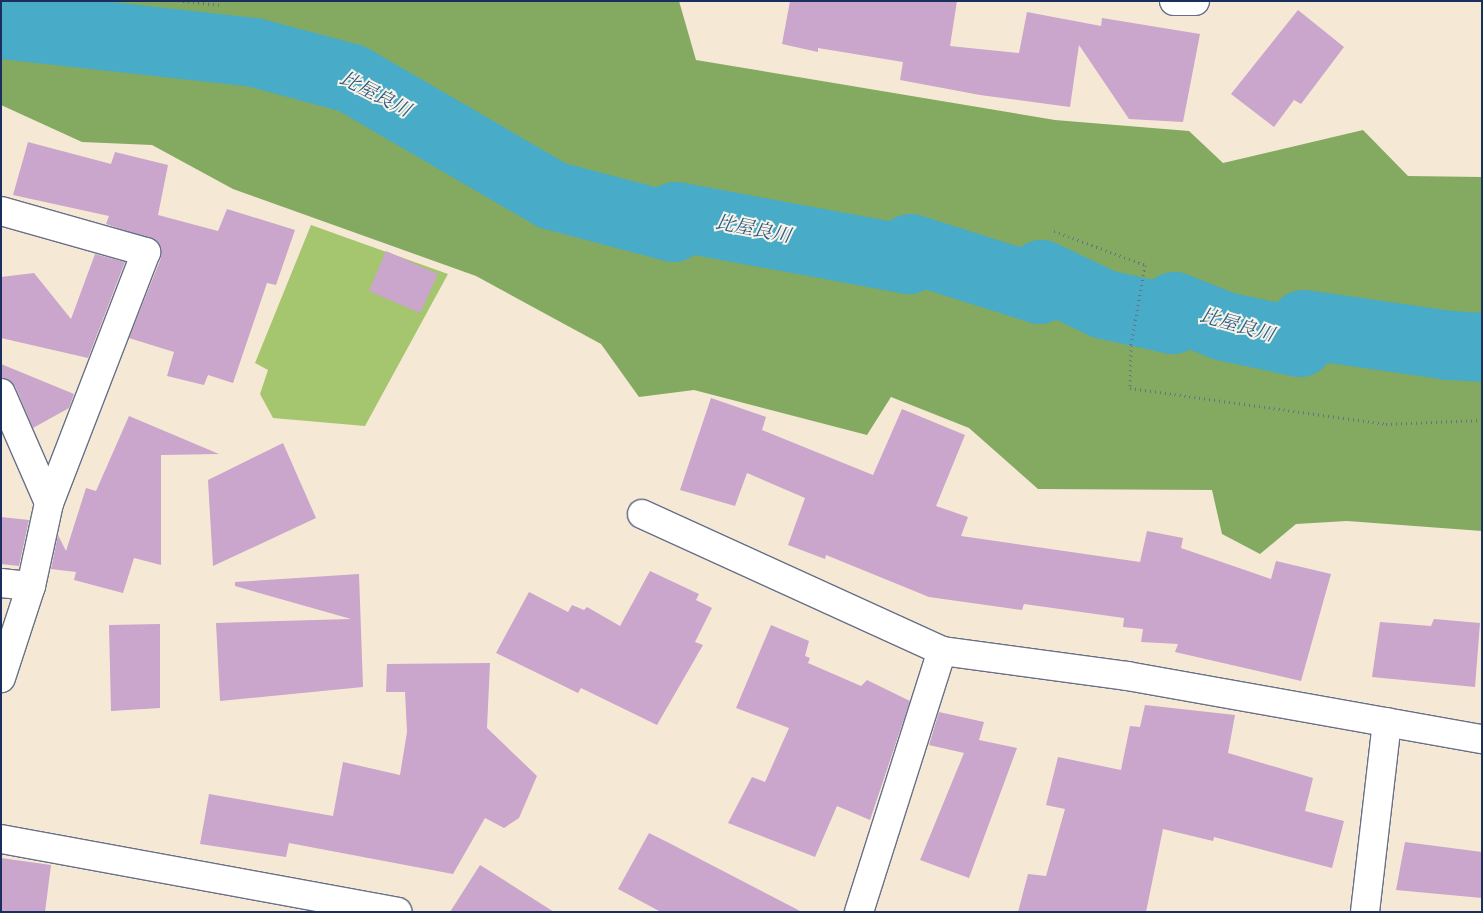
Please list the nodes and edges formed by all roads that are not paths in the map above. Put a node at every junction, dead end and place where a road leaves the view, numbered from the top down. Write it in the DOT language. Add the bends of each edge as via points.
graph roads {
  1 [pos="1174,1"];
  2 [pos="1195,1"];
  3 [pos="1,211"];
  4 [pos="1,393"];
  5 [pos="49,503"];
  6 [pos="642,514"];
  7 [pos="1,583"];
  8 [pos="31,586"];
  9 [pos="942,651"];
  10 [pos="1,678"];
  11 [pos="1388,722"];
  12 [pos="1482,740"];
  13 [pos="1,839"];
  14 [pos="397,912"];
  15 [pos="859,912"];
  16 [pos="1365,912"];
  1 -- 2 [label="street"];
  3 -- 5 [label="street" via="146,252"];
  4 -- 5 [label="street"];
  5 -- 8 [label="street"];
  6 -- 9 [label="street"];
  7 -- 8 [label="street"];
  8 -- 10 [label="street"];
  9 -- 11 [label="street" via="1128,676"];
  9 -- 15 [label="street"];
  11 -- 12 [label="street"];
  11 -- 16 [label="street"];
  13 -- 14 [label="street"];
}
